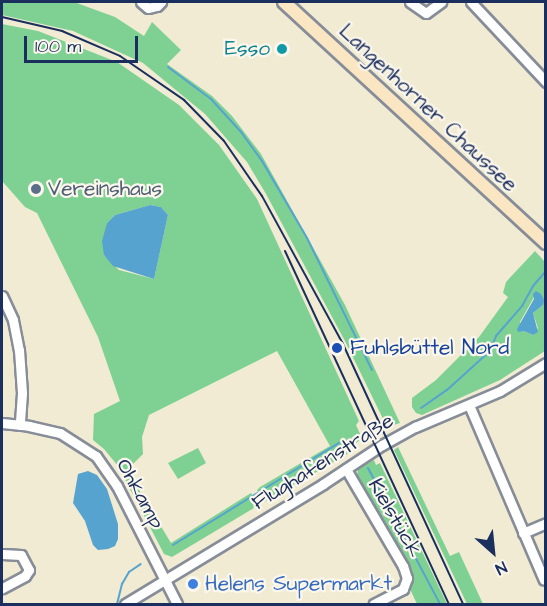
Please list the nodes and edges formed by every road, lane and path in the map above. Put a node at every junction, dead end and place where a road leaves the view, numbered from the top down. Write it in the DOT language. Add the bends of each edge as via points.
graph roads {
  1 [pos="141,2"];
  2 [pos="162,2"];
  3 [pos="284,2"];
  4 [pos="410,2"];
  5 [pos="441,2"];
  6 [pos="471,2"];
  7 [pos="546,82"];
  8 [pos="546,243"];
  9 [pos="2,296"];
  10 [pos="546,363"];
  11 [pos="469,405"];
  12 [pos="2,423"];
  13 [pos="20,425"];
  14 [pos="346,469"];
  15 [pos="546,523"];
  16 [pos="523,533"];
  17 [pos="2,554"];
  18 [pos="166,578"];
  19 [pos="544,580"];
  20 [pos="2,588"];
  21 [pos="125,604"];
  22 [pos="177,604"];
  23 [pos="374,604"];
  1 -- 2 [label="street" via="148,8"];
  3 -- 8 [label="main road, Langenhorner Chaussee"];
  4 -- 5 [label="street" via="426,13"];
  6 -- 7 [label="street"];
  9 -- 13 [label="street" via="13,320 19,350"];
  10 -- 11 [label="street, Flughafenstraße" via="540,373"];
  11 -- 14 [label="street, Flughafenstraße" via="397,436"];
  11 -- 16 [label="street"];
  12 -- 13 [label="street, Ohkamp"];
  13 -- 18 [label="street, Ohkamp" via="60,433 96,456 111,475"];
  14 -- 18 [label="street, Flughafenstraße"];
  14 -- 23 [label="street, Kielstück" via="407,578 399,593"];
  15 -- 16 [label="street"];
  16 -- 19 [label="street"];
  17 -- 20 [label="street" via="21,555 29,570"];
  18 -- 21 [label="street, Flughafenstraße"];
  18 -- 22 [label="street, Ohkamp"];
}
